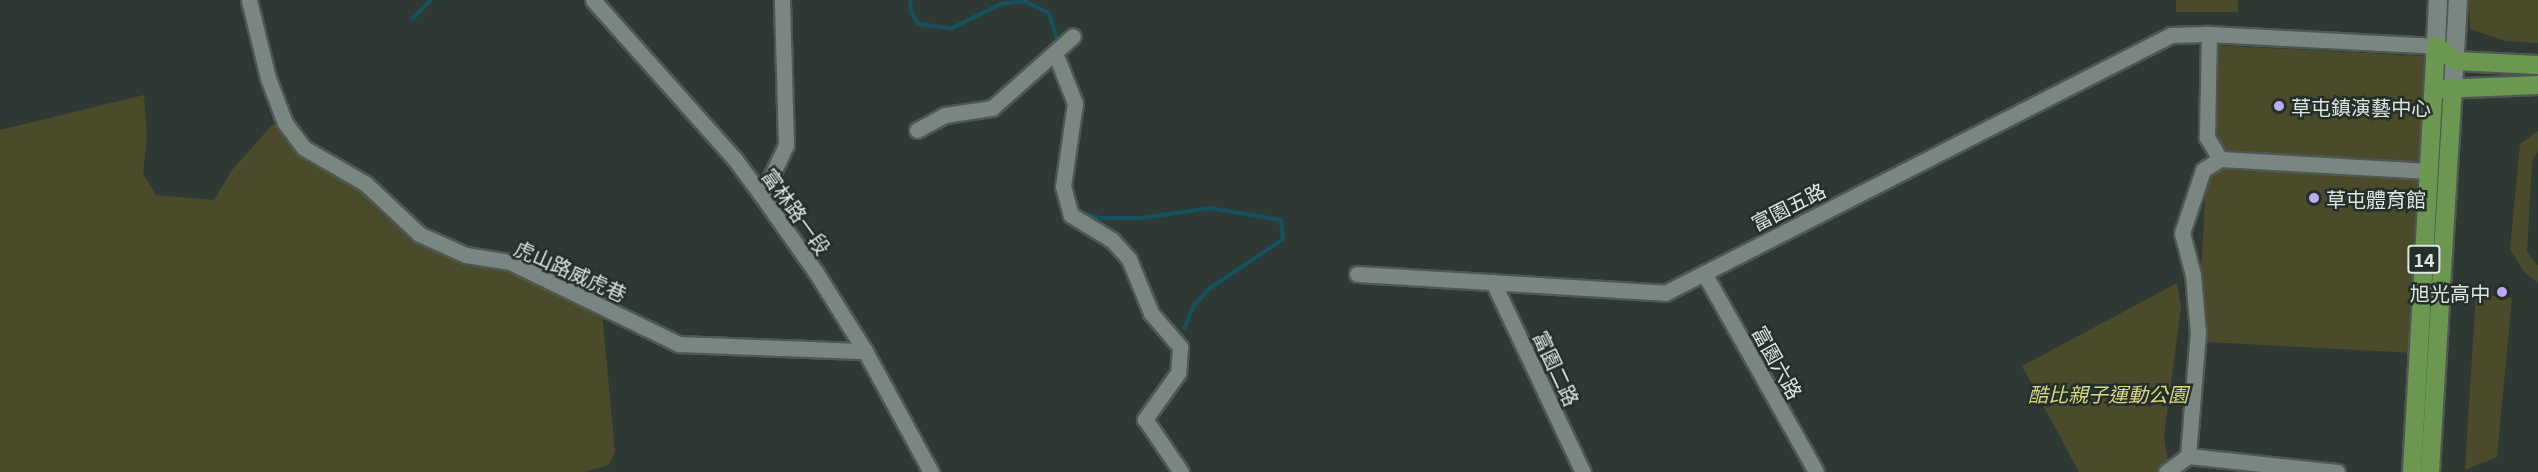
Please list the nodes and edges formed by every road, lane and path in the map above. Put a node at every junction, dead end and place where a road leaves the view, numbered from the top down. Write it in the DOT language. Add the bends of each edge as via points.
graph roads {
  1 [pos="249,0"];
  2 [pos="593,0"];
  3 [pos="782,0"];
  4 [pos="2438,0"];
  5 [pos="2458,0"];
  6 [pos="2209,34"];
  7 [pos="2436,46"];
  8 [pos="2456,61"];
  9 [pos="2538,65"];
  10 [pos="2538,85"];
  11 [pos="2453,89"];
  12 [pos="2434,90"];
  13 [pos="917,130"];
  14 [pos="2220,159"];
  15 [pos="2429,171"];
  16 [pos="762,196"];
  17 [pos="1704,273"];
  18 [pos="1357,274"];
  19 [pos="1493,282"];
  20 [pos="865,351"];
  21 [pos="2188,456"];
  22 [pos="931,472"];
  23 [pos="1180,472"];
  24 [pos="1583,472"];
  25 [pos="1816,472"];
  26 [pos="2166,472"];
  27 [pos="2337,472"];
  28 [pos="2412,472"];
  29 [pos="2430,472"];
  1 -- 20 [label="street, 虎山路威虎巷" via="268,78 285,123 304,148 366,184 419,234 466,255 510,262 679,344"];
  2 -- 16 [label="street, 富林路一段"];
  3 -- 16 [label="street" via="786,145"];
  4 -- 7 [label="street"];
  5 -- 8 [label="street"];
  6 -- 7 [label="street, 富園五路"];
  6 -- 14 [label="street" via="2207,137"];
  6 -- 17 [label="street, 富園五路" via="2170,35"];
  7 -- 8 [label="main road"];
  7 -- 12 [label="main road, 14"];
  8 -- 9 [label="main road"];
  8 -- 11 [label="street"];
  10 -- 11 [label="main road"];
  11 -- 12 [label="main road"];
  11 -- 29 [label="main road, 14"];
  12 -- 15 [label="main road, 14"];
  13 -- 23 [label="street" via="945,115 992,108 1063,45 1075,103 1064,186 1071,215 1112,240 1129,259 1150,313 1180,347 1178,373 1145,419"];
  14 -- 15 [label="street"];
  14 -- 21 [label="street" via="2203,170 2182,233 2193,275 2198,333"];
  15 -- 28 [label="main road, 14"];
  16 -- 20 [label="street, 富林路一段"];
  17 -- 19 [label="street, 富園五路" via="1665,293"];
  17 -- 25 [label="street, 富園六路"];
  18 -- 19 [label="street, 富園五路"];
  19 -- 24 [label="street, 富園二路"];
  20 -- 22 [label="street, 富林路一段"];
  21 -- 26 [label="street"];
  21 -- 27 [label="street"];
}
